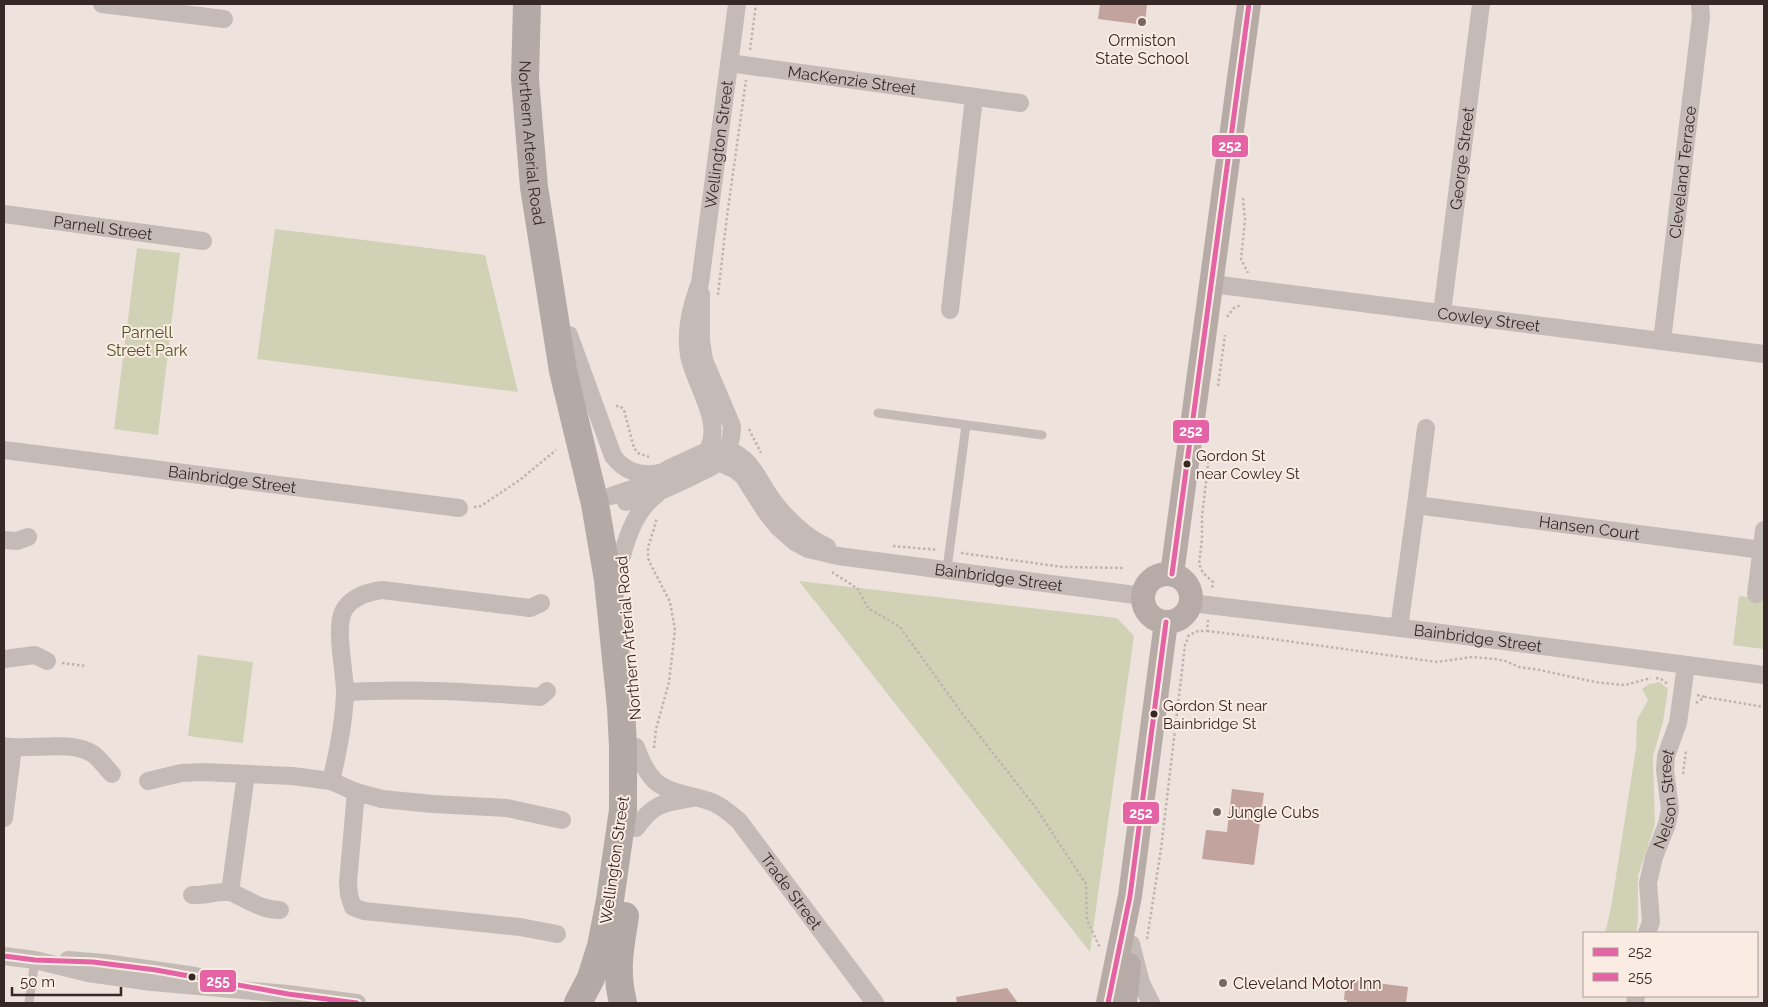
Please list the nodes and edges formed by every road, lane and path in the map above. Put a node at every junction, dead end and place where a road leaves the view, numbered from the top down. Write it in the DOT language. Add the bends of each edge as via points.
graph roads {
  1 [pos="102,4"];
  2 [pos="527,4"];
  3 [pos="737,4"];
  4 [pos="756,4"];
  5 [pos="1249,4"];
  6 [pos="1481,4"];
  7 [pos="1700,4"];
  8 [pos="224,19"];
  9 [pos="730,63"];
  10 [pos="748,66"];
  11 [pos="974,97"];
  12 [pos="1020,103"];
  13 [pos="1243,194"];
  14 [pos="4,214"];
  15 [pos="203,241"];
  16 [pos="1249,279"];
  17 [pos="550,280"];
  18 [pos="700,284"];
  19 [pos="1212,284"];
  20 [pos="717,300"];
  21 [pos="1246,302"];
  22 [pos="950,310"];
  23 [pos="1442,313"];
  24 [pos="1226,318"];
  25 [pos="1225,333"];
  26 [pos="569,335"];
  27 [pos="1662,341"];
  28 [pos="1764,354"];
  29 [pos="1218,390"];
  30 [pos="616,406"];
  31 [pos="878,413"];
  32 [pos="746,424"];
  33 [pos="966,425"];
  34 [pos="1426,428"];
  35 [pos="1042,435"];
  36 [pos="710,446"];
  37 [pos="1210,448"];
  38 [pos="4,450"];
  39 [pos="556,450"];
  40 [pos="723,455"];
  41 [pos="765,459"];
  42 [pos="699,464"];
  43 [pos="666,471"];
  44 [pos="659,492"];
  45 [pos="606,501"];
  46 [pos="1416,505"];
  47 [pos="460,508"];
  48 [pos="660,514"];
  49 [pos="1764,530"];
  50 [pos="28,537"];
  51 [pos="4,540"];
  52 [pos="886,545"];
  53 [pos="1762,550"];
  54 [pos="949,552"];
  55 [pos="622,556"];
  56 [pos="1123,568"];
  57 [pos="947,569"];
  58 [pos="827,570"];
  59 [pos="1172,574"];
  60 [pos="1756,594"];
  61 [pos="1143,596"];
  62 [pos="541,603"];
  63 [pos="1204,604"];
  64 [pos="1166,622"];
  65 [pos="1399,628"];
  66 [pos="1206,631"];
  67 [pos="4,659"];
  68 [pos="47,661"];
  69 [pos="1686,665"];
  70 [pos="86,666"];
  71 [pos="1764,675"];
  72 [pos="547,691"];
  73 [pos="345,692"];
  74 [pos="1682,692"];
  75 [pos="1705,697"];
  76 [pos="1764,707"];
  77 [pos="1694,712"];
  78 [pos="8,747"];
  79 [pos="1687,748"];
  80 [pos="645,750"];
  81 [pos="112,774"];
  82 [pos="246,774"];
  83 [pos="1683,774"];
  84 [pos="148,781"];
  85 [pos="331,781"];
  86 [pos="356,792"];
  87 [pos="695,797"];
  88 [pos="4,818"];
  89 [pos="562,820"];
  90 [pos="636,828"];
  91 [pos="230,892"];
  92 [pos="192,894"];
  93 [pos="1130,896"];
  94 [pos="280,910"];
  95 [pos="1647,932"];
  96 [pos="558,934"];
  97 [pos="1139,945"];
  98 [pos="1101,954"];
  99 [pos="4,956"];
  100 [pos="35,960"];
  101 [pos="287,999"];
  102 [pos="29,1003"];
  103 [pos="357,1003"];
  104 [pos="578,1003"];
  105 [pos="586,1003"];
  106 [pos="604,1003"];
  107 [pos="623,1003"];
  108 [pos="875,1003"];
  109 [pos="1108,1003"];
  110 [pos="1125,1003"];
  111 [pos="1151,1003"];
  1 -- 8 [label="street"];
  2 -- 17 [label="main road, Northern Arterial Road" via="525,79 532,167"];
  3 -- 9 [label="street, Wellington Street"];
  4 -- 10 [label="path"];
  5 -- 19 [label="street"];
  6 -- 23 [label="street, George Street"];
  7 -- 27 [label="street, Cleveland Terrace" via="1700,27"];
  9 -- 10 [label="street, MacKenzie Street"];
  9 -- 18 [label="street, Wellington Street"];
  10 -- 11 [label="street, MacKenzie Street"];
  10 -- 20 [label="path"];
  11 -- 12 [label="street, MacKenzie Street"];
  11 -- 22 [label="street"];
  13 -- 16 [label="path" via="1245,220 1240,259"];
  14 -- 15 [label="street, Parnell Street"];
  17 -- 26 [label="main road, Northern Arterial Road"];
  17 -- 45 [label="main road, Northern Arterial Road" via="563,371"];
  18 -- 36 [label="street, Wellington Street" via="689,316 688,354 711,415"];
  18 -- 40 [label="street, Wellington Street" via="704,360 732,426 732,437"];
  19 -- 23 [label="street, Cowley Street"];
  19 -- 59 [label="street"];
  21 -- 24 [label="path" via="1234,308"];
  23 -- 27 [label="street, Cowley Street"];
  25 -- 29 [label="path"];
  26 -- 43 [label="street" via="612,456 622,466 638,474"];
  26 -- 45 [label="main road, Northern Arterial Road" via="603,456"];
  27 -- 28 [label="street, Cowley Street"];
  30 -- 43 [label="path" via="624,410 634,448"];
  31 -- 33 [label="lane"];
  32 -- 41 [label="path"];
  33 -- 35 [label="lane"];
  33 -- 54 [label="lane"];
  34 -- 46 [label="street"];
  36 -- 40 [label="street"];
  36 -- 42 [label="street"];
  37 -- 63 [label="path" via="1199,564 1213,582"];
  38 -- 47 [label="street, Bainbridge Street"];
  39 -- 47 [label="path" via="481,506"];
  40 -- 42 [label="street"];
  40 -- 57 [label="street, Bainbridge Street" via="740,456 753,467 776,505 799,529 821,544 855,558"];
  42 -- 43 [label="street"];
  43 -- 44 [label="street"];
  43 -- 45 [label="street"];
  44 -- 45 [label="street" via="637,499"];
  44 -- 55 [label="street" via="638,516"];
  45 -- 55 [label="main road, Northern Arterial Road"];
  45 -- 104 [label="main road, Wellington Street" via="608,580 623,746 624,793 619,848 604,934 591,978"];
  46 -- 53 [label="street, Hansen Court"];
  46 -- 65 [label="street"];
  48 -- 80 [label="path" via="648,548 648,558 670,602 675,630 669,682 654,738"];
  49 -- 53 [label="street"];
  50 -- 51 [label="street" via="17,541"];
  52 -- 54 [label="path"];
  53 -- 60 [label="street"];
  54 -- 56 [label="path" via="1063,567"];
  54 -- 57 [label="lane"];
  55 -- 80 [label="main road, Northern Arterial Road"];
  57 -- 61 [label="street, Bainbridge Street"];
  58 -- 98 [label="path" via="858,589 868,608 900,627 1036,808 1086,884 1087,920"];
  59 -- 61 [label="street" via="1160,574 1150,580"];
  59 -- 63 [label="street" via="1185,581"];
  61 -- 64 [label="street" via="1149,614"];
  62 -- 73 [label="street" via="530,608 382,590 365,593 351,602 341,624"];
  63 -- 64 [label="street" via="1189,609 1179,619"];
  63 -- 65 [label="street, Bainbridge Street"];
  63 -- 66 [label="path"];
  64 -- 93 [label="street"];
  65 -- 69 [label="street, Bainbridge Street"];
  66 -- 74 [label="path" via="1437,662 1472,657 1494,659 1595,682 1625,685 1650,678 1661,679"];
  66 -- 97 [label="path" via="1189,635 1185,645 1160,849 1148,924"];
  67 -- 68 [label="street" via="35,655"];
  68 -- 70 [label="path"];
  69 -- 71 [label="street, Bainbridge Street"];
  69 -- 74 [label="street, Nelson Street"];
  72 -- 73 [label="street" via="540,697 397,689"];
  73 -- 85 [label="street"];
  74 -- 75 [label="path"];
  74 -- 95 [label="street, Nelson Street" via="1678,723 1666,756 1670,809 1648,883 1651,922"];
  75 -- 76 [label="path"];
  75 -- 77 [label="path" via="1696,702"];
  78 -- 81 [label="street" via="82,749 94,754"];
  78 -- 88 [label="street"];
  79 -- 83 [label="path"];
  80 -- 87 [label="street, Trade Street" via="642,762 654,780 670,790"];
  80 -- 90 [label="main road, Northern Arterial Road"];
  82 -- 84 [label="street" via="181,773"];
  82 -- 85 [label="street"];
  82 -- 91 [label="street"];
  85 -- 86 [label="street"];
  86 -- 89 [label="street" via="424,804 507,808"];
  86 -- 96 [label="street" via="348,882 353,907 364,911"];
  87 -- 90 [label="street" via="658,805"];
  87 -- 108 [label="street, Trade Street" via="713,803 739,821"];
  90 -- 107 [label="main road, Northern Arterial Road" via="618,960"];
  91 -- 92 [label="street"];
  91 -- 94 [label="street" via="259,906"];
  93 -- 97 [label="street"];
  93 -- 109 [label="street"];
  97 -- 110 [label="street"];
  97 -- 111 [label="street" via="1141,983"];
  99 -- 100 [label="street"];
  100 -- 101 [label="street" via="73,970 104,969 171,984"];
  100 -- 102 [label="lane"];
  101 -- 103 [label="street"];
  105 -- 106 [label="main road"];
}
